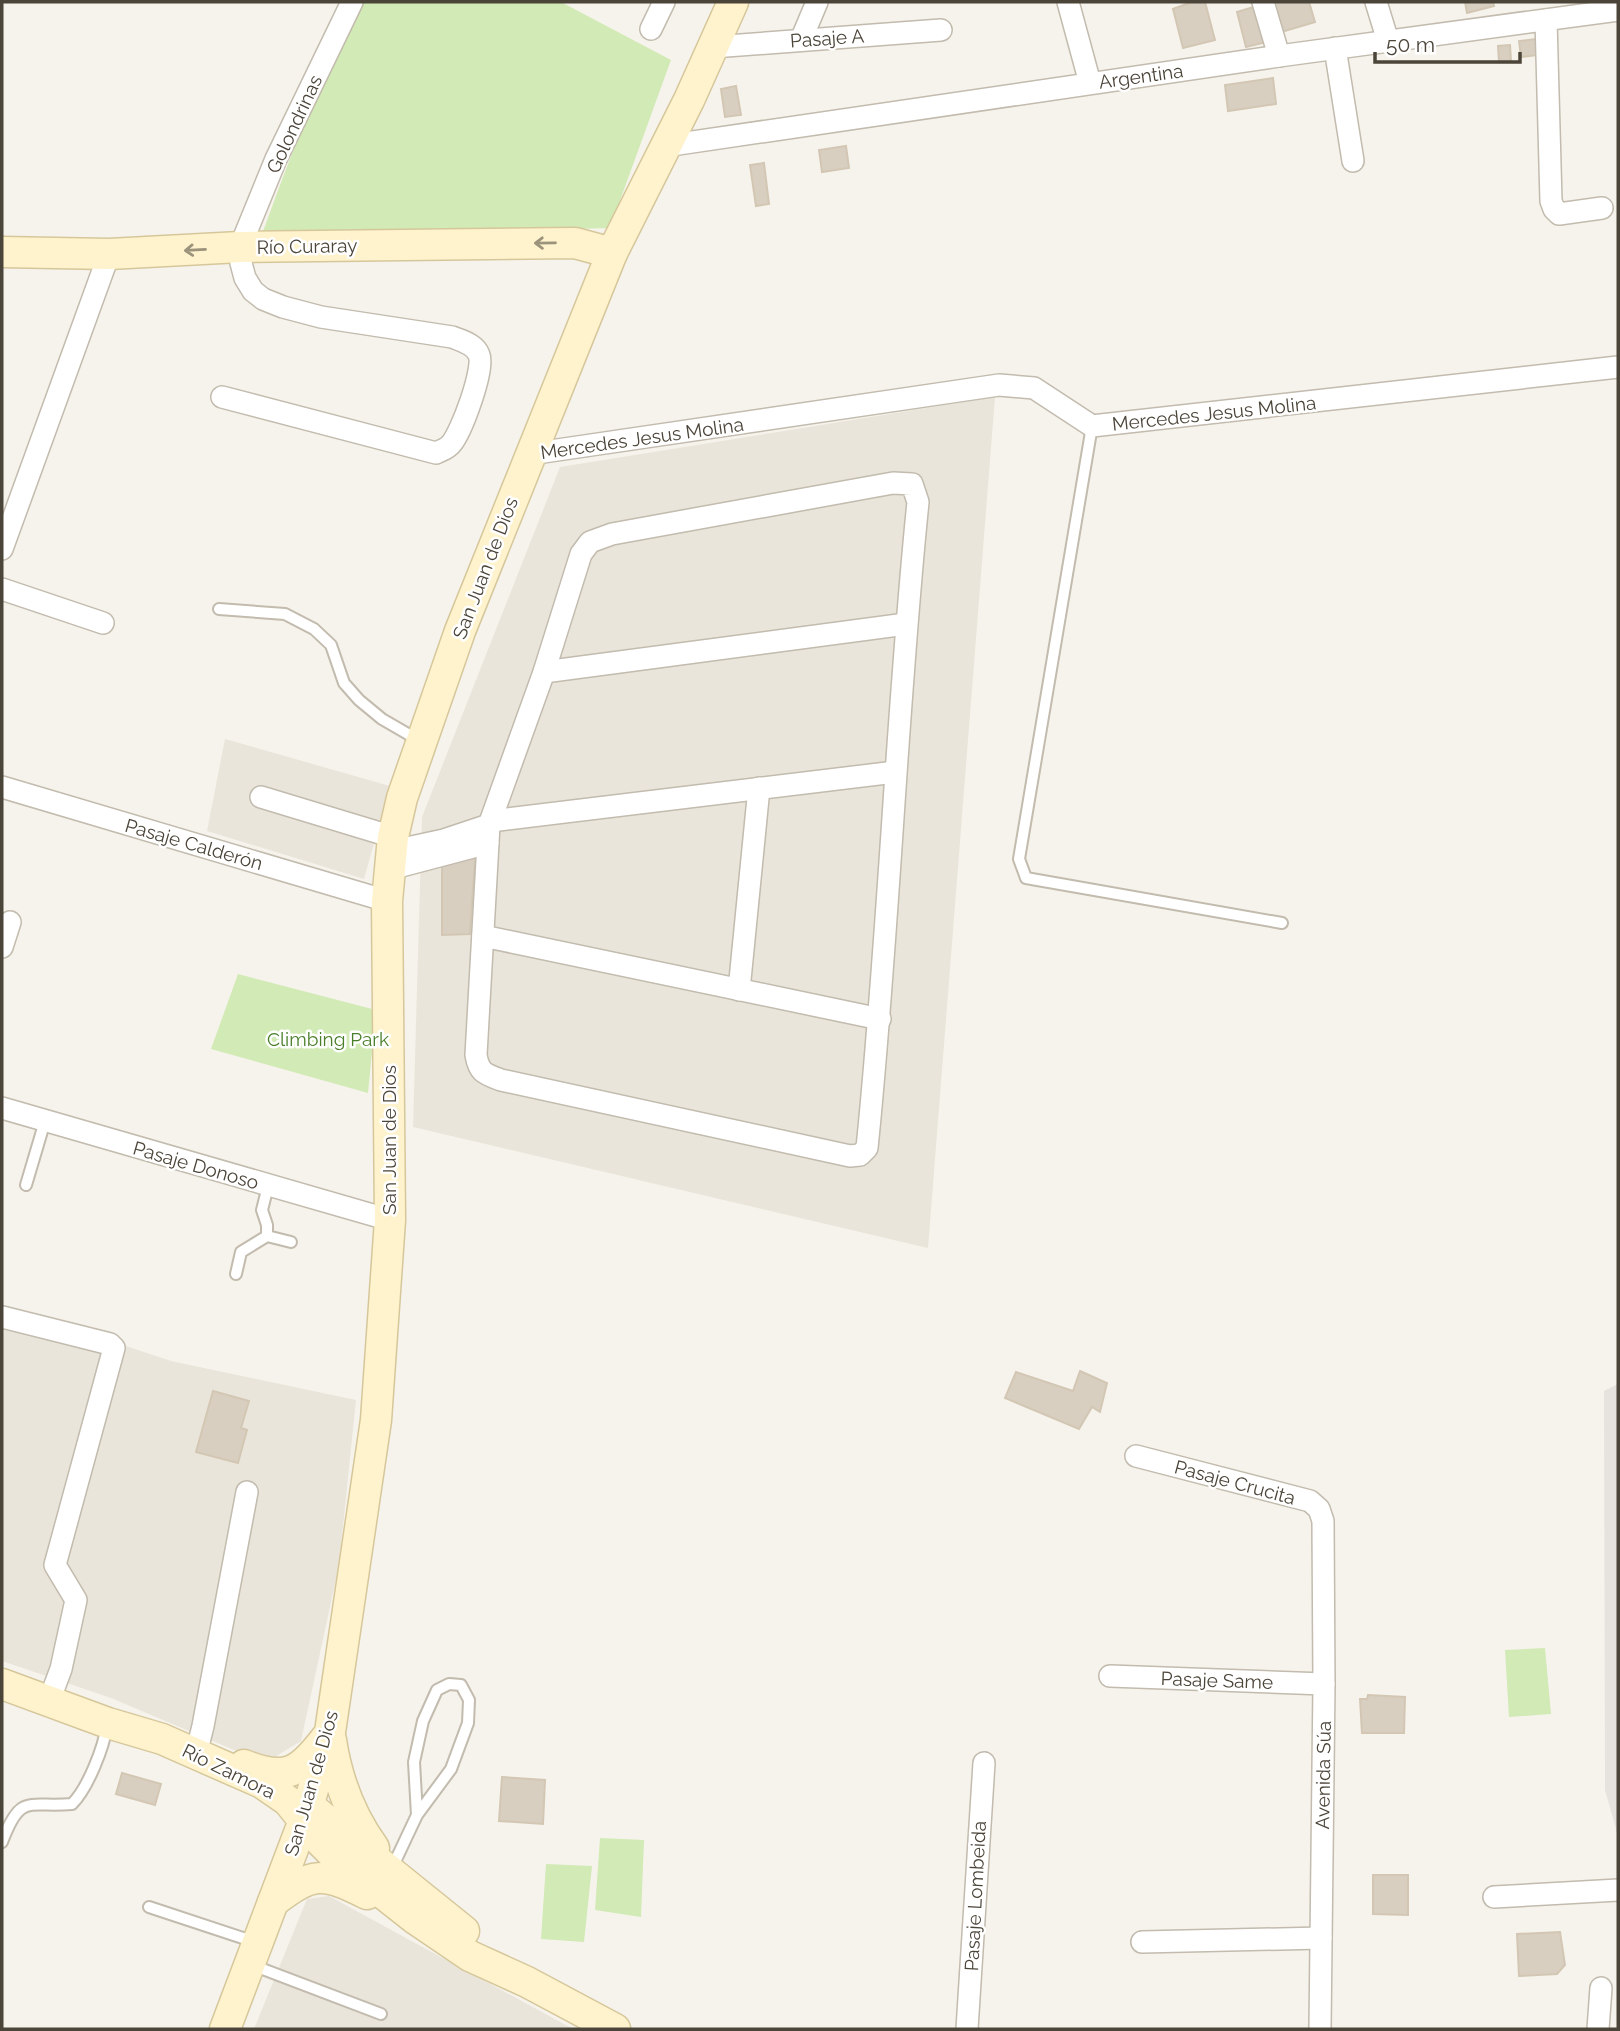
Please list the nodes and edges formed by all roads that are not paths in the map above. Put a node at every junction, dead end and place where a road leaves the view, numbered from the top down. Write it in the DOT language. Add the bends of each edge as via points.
graph roads {
  1 [pos="352,2"];
  2 [pos="664,2"];
  3 [pos="733,2"];
  4 [pos="817,2"];
  5 [pos="1068,2"];
  6 [pos="1263,2"];
  7 [pos="1376,2"];
  8 [pos="1618,10"];
  9 [pos="1546,20"];
  10 [pos="652,29"];
  11 [pos="941,30"];
  12 [pos="801,40"];
  13 [pos="1388,41"];
  14 [pos="713,47"];
  15 [pos="1335,48"];
  16 [pos="1279,56"];
  17 [pos="1090,83"];
  18 [pos="665,146"];
  19 [pos="1353,162"];
  20 [pos="1602,208"];
  21 [pos="240,247"];
  22 [pos="2,252"];
  23 [pos="612,253"];
  24 [pos="108,254"];
  25 [pos="1618,368"];
  26 [pos="222,397"];
  27 [pos="1091,426"];
  28 [pos="530,454"];
  29 [pos="2,549"];
  30 [pos="2,589"];
  31 [pos="219,609"];
  32 [pos="103,623"];
  33 [pos="906,624"];
  34 [pos="544,672"];
  35 [pos="422,741"];
  36 [pos="895,772"];
  37 [pos="2,787"];
  38 [pos="759,788"];
  39 [pos="261,797"];
  40 [pos="489,830"];
  41 [pos="392,852"];
  42 [pos="387,901"];
  43 [pos="10,922"];
  44 [pos="1282,923"];
  45 [pos="483,936"];
  46 [pos="2,947"];
  47 [pos="739,990"];
  48 [pos="880,1019"];
  49 [pos="2,1108"];
  50 [pos="45,1121"];
  51 [pos="26,1185"];
  52 [pos="268,1186"];
  53 [pos="390,1220"];
  54 [pos="267,1236"];
  55 [pos="291,1242"];
  56 [pos="236,1274"];
  57 [pos="2,1317"];
  58 [pos="1136,1456"];
  59 [pos="247,1492"];
  60 [pos="1323,1521"];
  61 [pos="1111,1676"];
  62 [pos="2,1684"];
  63 [pos="1324,1684"];
  64 [pos="49,1701"];
  65 [pos="108,1723"];
  66 [pos="330,1732"];
  67 [pos="162,1739"];
  68 [pos="198,1746"];
  69 [pos="984,1763"];
  70 [pos="262,1783"];
  71 [pos="307,1813"];
  72 [pos="417,1815"];
  73 [pos="2,1842"];
  74 [pos="293,1852"];
  75 [pos="400,1876"];
  76 [pos="1618,1889"];
  77 [pos="1494,1897"];
  78 [pos="273,1902"];
  79 [pos="149,1907"];
  80 [pos="414,1918"];
  81 [pos="1321,1938"];
  82 [pos="1142,1942"];
  83 [pos="253,1954"];
  84 [pos="527,1982"];
  85 [pos="1601,1988"];
  86 [pos="381,2014"];
  87 [pos="225,2029"];
  88 [pos="615,2029"];
  89 [pos="967,2029"];
  90 [pos="1320,2029"];
  91 [pos="1598,2029"];
  1 -- 21 [label="street, Golondrinas" via="276,159"];
  2 -- 10 [label="street"];
  3 -- 14 [label="street, San Juan de Dios"];
  4 -- 12 [label="street"];
  5 -- 17 [label="street"];
  6 -- 16 [label="street"];
  7 -- 13 [label="street"];
  8 -- 9 [label="street, Argentina"];
  9 -- 13 [label="street, Argentina"];
  9 -- 20 [label="street" via="1551,201 1559,214"];
  11 -- 12 [label="street, Pasaje A"];
  12 -- 14 [label="street, Pasaje A"];
  13 -- 15 [label="street, Argentina"];
  14 -- 18 [label="street, San Juan de Dios"];
  15 -- 16 [label="street, Argentina"];
  15 -- 19 [label="street"];
  16 -- 17 [label="street, Argentina"];
  17 -- 18 [label="street, Argentina"];
  18 -- 23 [label="street, San Juan de Dios"];
  23 -- 21 [label="street, Río Curaray, one-way" via="575,243"];
  21 -- 24 [label="street, Río Curaray, one-way"];
  21 -- 26 [label="street" via="245,278 264,299 321,317 452,337 476,349 481,364 457,436 449,447 436,453"];
  22 -- 24 [label="street, Río Curaray"];
  23 -- 28 [label="street, San Juan de Dios"];
  24 -- 29 [label="street"];
  25 -- 27 [label="street, Mercedes Jesus Molina"];
  27 -- 28 [label="street, Mercedes Jesus Molina" via="1034,388 999,385"];
  27 -- 44 [label="lane" via="1019,859 1026,878"];
  28 -- 35 [label="street, San Juan de Dios"];
  30 -- 32 [label="street"];
  31 -- 35 [label="lane" via="285,614 314,629 331,645 344,683 359,701"];
  33 -- 34 [label="street"];
  33 -- 34 [label="street" via="918,502 912,484 893,483 612,534 590,542 581,554"];
  33 -- 36 [label="street"];
  34 -- 40 [label="street"];
  35 -- 41 [label="street, San Juan de Dios" via="402,798"];
  36 -- 38 [label="street"];
  36 -- 48 [label="street"];
  37 -- 42 [label="street, Pasaje Calderón"];
  38 -- 40 [label="street"];
  38 -- 47 [label="street"];
  39 -- 41 [label="street"];
  40 -- 41 [label="street"];
  40 -- 45 [label="street"];
  41 -- 42 [label="street, San Juan de Dios"];
  42 -- 53 [label="street, San Juan de Dios"];
  43 -- 46 [label="street"];
  45 -- 47 [label="street"];
  45 -- 48 [label="street" via="476,1055 484,1073 850,1156 867,1148"];
  47 -- 48 [label="street"];
  49 -- 50 [label="street, Pasaje Donoso"];
  50 -- 51 [label="lane"];
  50 -- 52 [label="street, Pasaje Donoso"];
  52 -- 53 [label="street, Pasaje Donoso"];
  52 -- 54 [label="lane" via="262,1210"];
  53 -- 66 [label="street, San Juan de Dios" via="376,1420"];
  54 -- 55 [label="lane"];
  54 -- 56 [label="lane" via="241,1252"];
  57 -- 64 [label="street" via="114,1348 55,1565 76,1600"];
  58 -- 60 [label="street, Pasaje Crucita" via="1310,1501"];
  59 -- 68 [label="street"];
  60 -- 63 [label="street, Avenida Súa"];
  61 -- 63 [label="street, Pasaje Same"];
  62 -- 64 [label="street, Río Zamora"];
  63 -- 81 [label="street, Avenida Súa"];
  64 -- 65 [label="street, Río Zamora"];
  65 -- 67 [label="street, Río Zamora"];
  65 -- 73 [label="lane" via="81,1796 72,1804 30,1803 16,1811"];
  66 -- 68 [label="street" via="310,1759 277,1774"];
  66 -- 71 [label="street, San Juan de Dios"];
  66 -- 75 [label="street" via="343,1793 373,1846"];
  67 -- 68 [label="street" via="177,1737"];
  67 -- 70 [label="street, Río Zamora"];
  69 -- 89 [label="street, Pasaje Lombeida"];
  70 -- 71 [label="street, Río Zamora"];
  70 -- 74 [label="street" via="286,1817"];
  71 -- 74 [label="street, San Juan de Dios"];
  71 -- 75 [label="street, Río Zamora"];
  71 -- 80 [label="street, Río Zamora" via="321,1842 334,1856"];
  72 -- 72 [label="lane" via="451,1769 468,1723 469,1700 461,1685 437,1690 423,1721 414,1762"];
  72 -- 75 [label="lane" via="402,1851"];
  74 -- 78 [label="street, San Juan de Dios"];
  75 -- 84 [label="street, Río Zamora"];
  76 -- 77 [label="street"];
  78 -- 80 [label="street" via="300,1882 319,1877 338,1880"];
  78 -- 83 [label="street, San Juan de Dios"];
  79 -- 83 [label="lane"];
  80 -- 84 [label="street, Río Zamora" via="470,1956"];
  81 -- 82 [label="street"];
  81 -- 90 [label="street, Avenida Súa"];
  83 -- 86 [label="lane"];
  83 -- 87 [label="street, San Juan de Dios"];
  84 -- 88 [label="street, Río Zamora"];
  85 -- 91 [label="street"];
}
